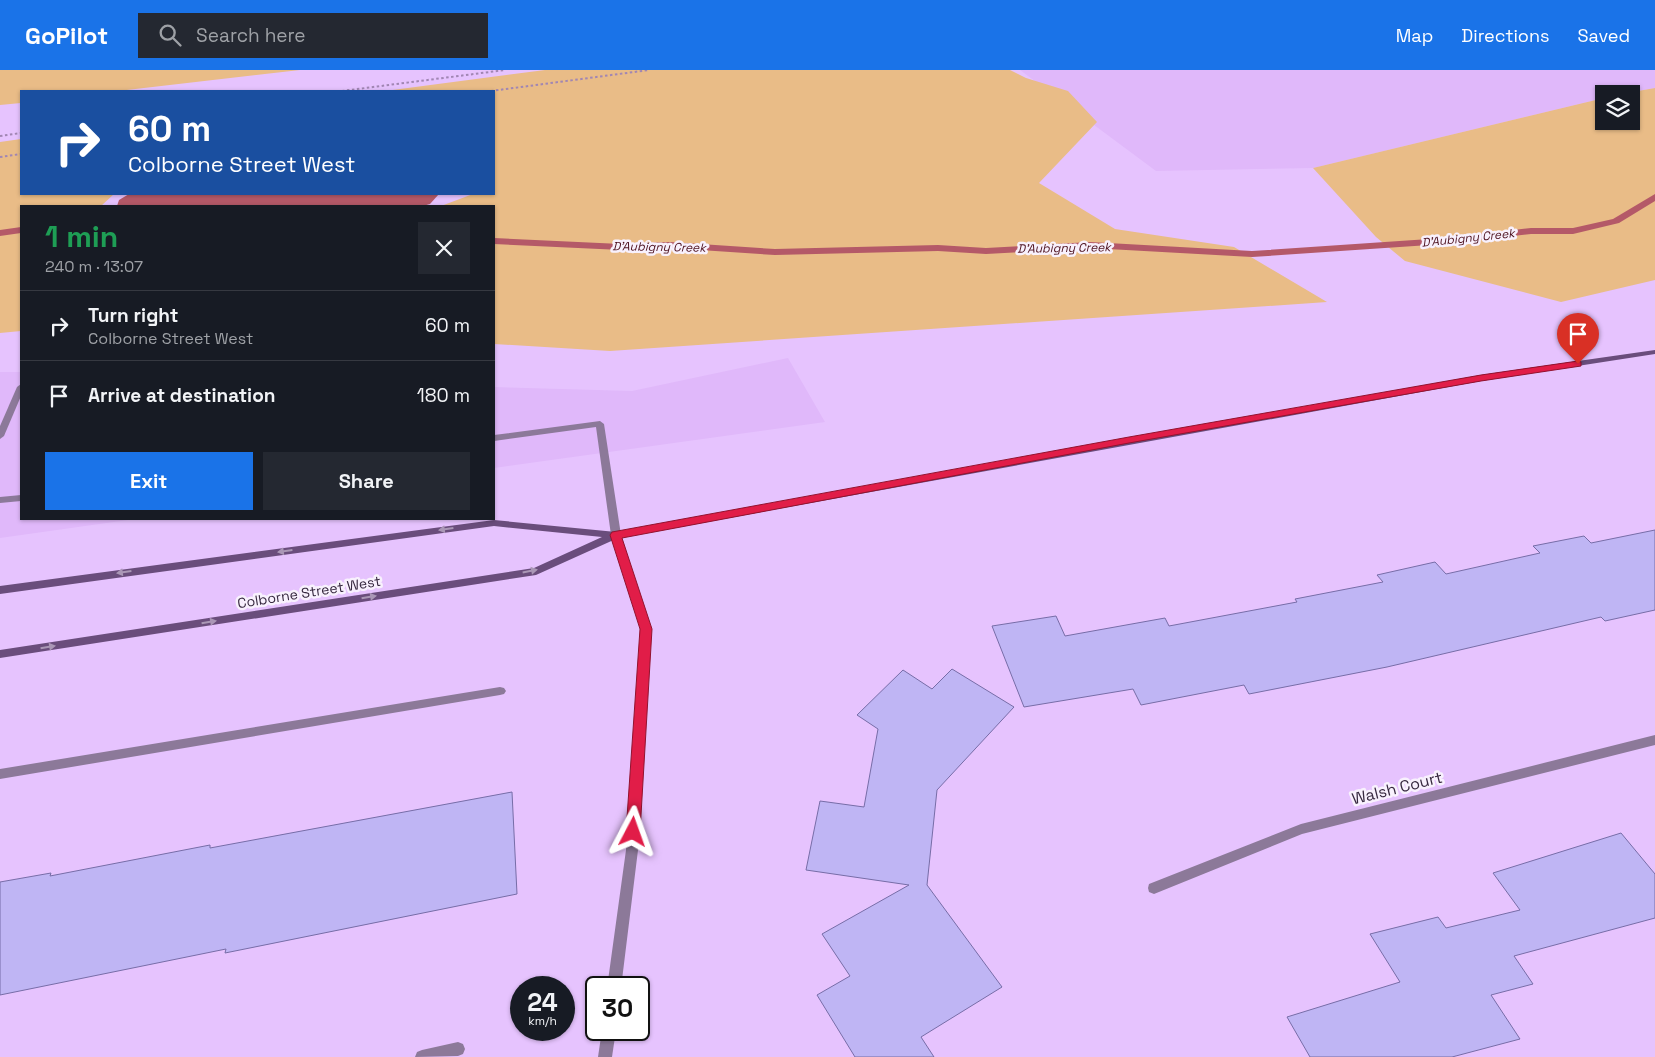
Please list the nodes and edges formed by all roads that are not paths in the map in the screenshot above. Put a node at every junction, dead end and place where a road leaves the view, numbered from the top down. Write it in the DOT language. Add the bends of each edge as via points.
graph roads {
  1 [pos="1655,352"];
  2 [pos="20,390"];
  3 [pos="0,436"];
  4 [pos="495,438"];
  5 [pos="20,498"];
  6 [pos="0,500"];
  7 [pos="616,535"];
  8 [pos="0,590"];
  9 [pos="0,654"];
  10 [pos="500,691"];
  11 [pos="1655,740"];
  12 [pos="0,774"];
  13 [pos="1154,888"];
  14 [pos="616,976"];
  15 [pos="607,1041"];
  16 [pos="458,1049"];
  17 [pos="422,1057"];
  18 [pos="605,1057"];
  1 -- 7 [label="main road, Colborne Street West" via="1481,378 1168,433"];
  2 -- 3 [label="street"];
  4 -- 7 [label="street" via="600,424"];
  5 -- 6 [label="street"];
  7 -- 8 [label="main road, Colborne Street West, one-way" via="494,523"];
  9 -- 7 [label="main road, Colborne Street West, one-way" via="536,571"];
  7 -- 14 [label="street" via="646,629 632,850"];
  10 -- 12 [label="street"];
  11 -- 13 [label="street, Walsh Court" via="1301,829"];
  15 -- 18 [label="street"];
  16 -- 17 [label="street"];
}
